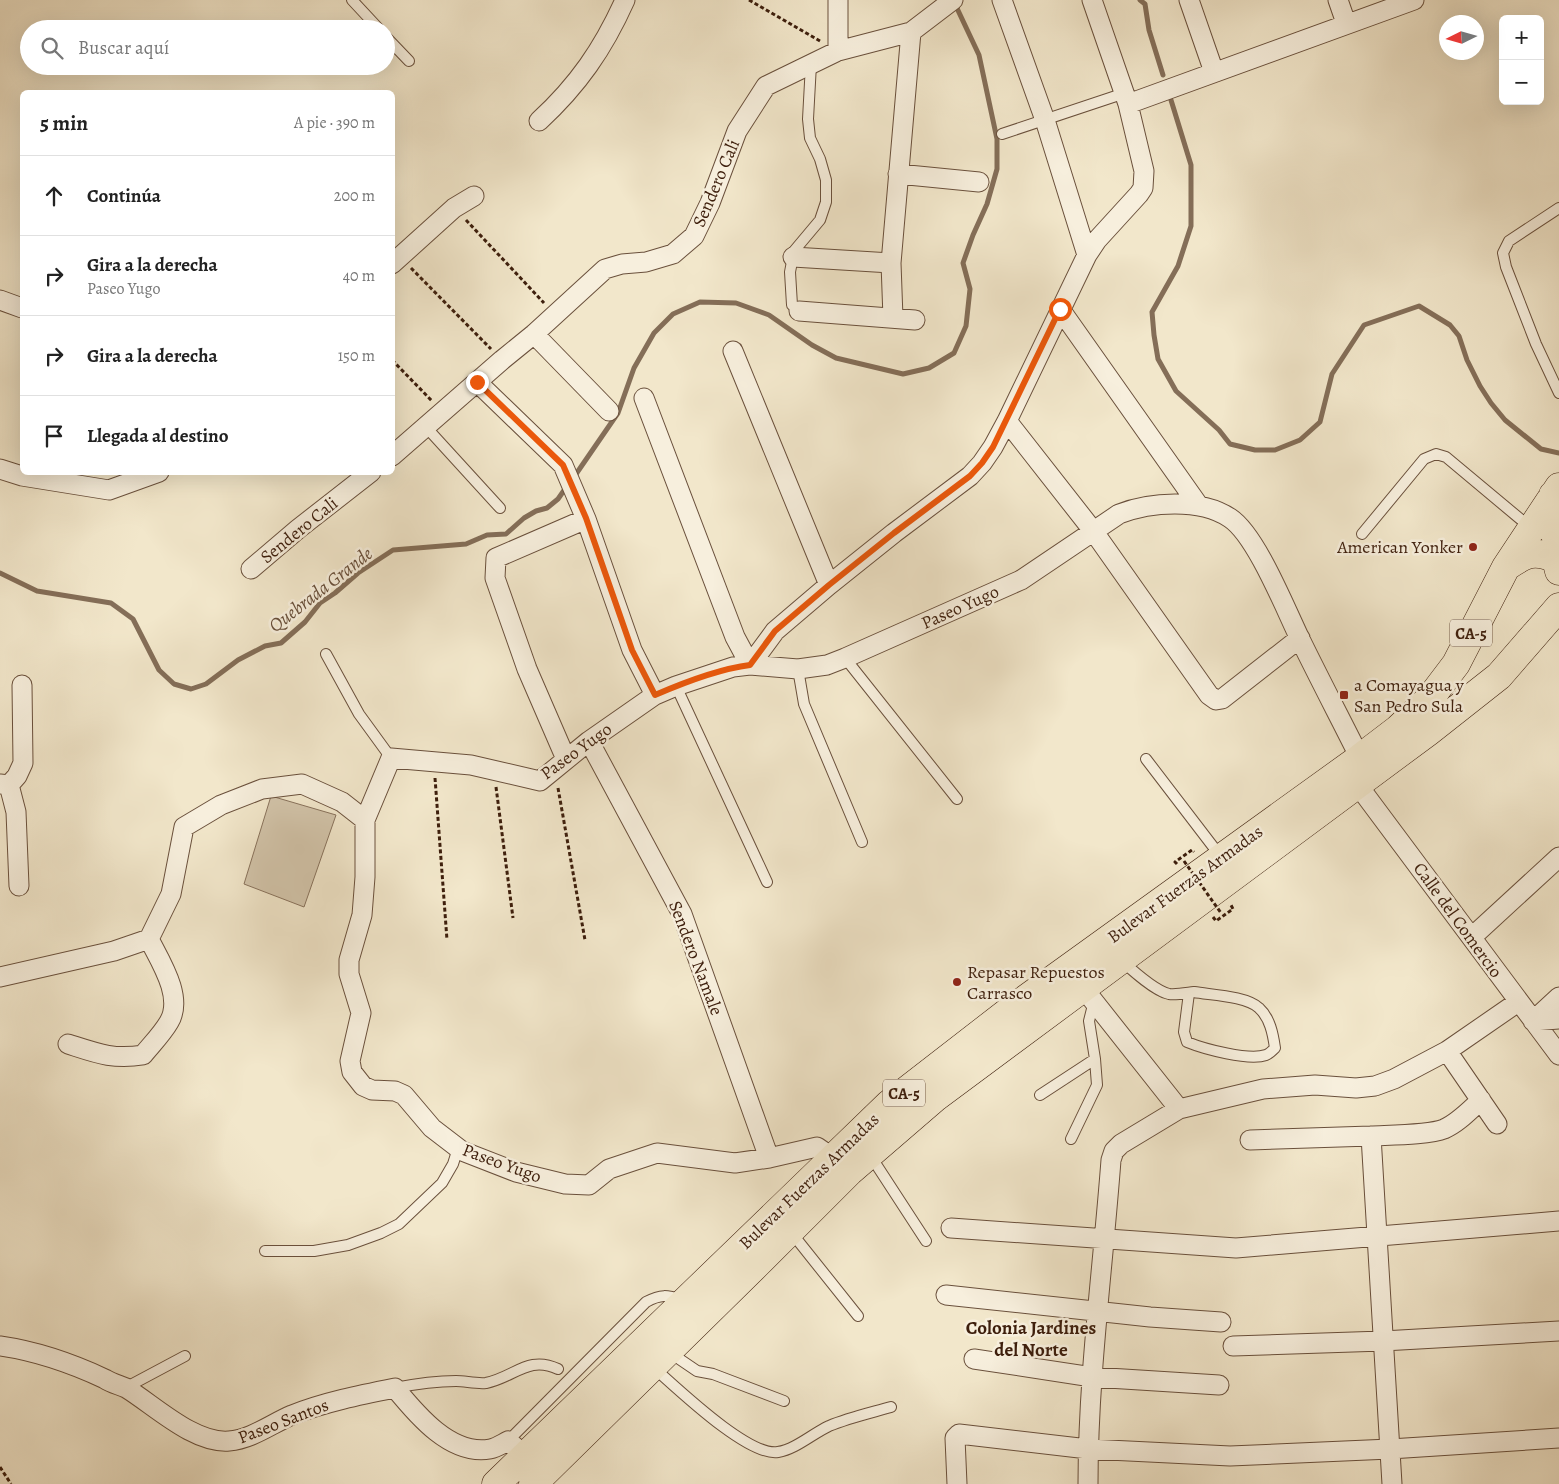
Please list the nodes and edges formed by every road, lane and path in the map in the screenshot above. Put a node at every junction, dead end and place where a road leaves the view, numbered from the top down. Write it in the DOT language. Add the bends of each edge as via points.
graph roads {
  1 [pos="352,0"];
  2 [pos="625,0"];
  3 [pos="749,0"];
  4 [pos="838,0"];
  5 [pos="1002,0"];
  6 [pos="1092,0"];
  7 [pos="1189,0"];
  8 [pos="1338,0"];
  9 [pos="1414,0"];
  10 [pos="946,4"];
  11 [pos="371,20"];
  12 [pos="1346,23"];
  13 [pos="911,32"];
  14 [pos="395,46"];
  15 [pos="838,51"];
  16 [pos="409,61"];
  17 [pos="811,64"];
  18 [pos="1214,72"];
  19 [pos="1126,99"];
  20 [pos="1045,120"];
  21 [pos="539,121"];
  22 [pos="1002,134"];
  23 [pos="898,174"];
  24 [pos="979,182"];
  25 [pos="474,196"];
  26 [pos="454,208"];
  27 [pos="1559,208"];
  28 [pos="1087,255"];
  29 [pos="793,257"];
  30 [pos="396,260"];
  31 [pos="891,263"];
  32 [pos="0,300"];
  33 [pos="20,307"];
  34 [pos="1060,309"];
  35 [pos="799,311"];
  36 [pos="554,314"];
  37 [pos="893,318"];
  38 [pos="915,320"];
  39 [pos="534,334"];
  40 [pos="733,352"];
  41 [pos="502,360"];
  42 [pos="395,363"];
  43 [pos="477,382"];
  44 [pos="1559,393"];
  45 [pos="644,398"];
  46 [pos="608,411"];
  47 [pos="443,412"];
  48 [pos="1006,421"];
  49 [pos="426,427"];
  50 [pos="395,453"];
  51 [pos="0,469"];
  52 [pos="151,475"];
  53 [pos="367,475"];
  54 [pos="1556,491"];
  55 [pos="1199,506"];
  56 [pos="500,508"];
  57 [pos="586,518"];
  58 [pos="1531,528"];
  59 [pos="1094,532"];
  60 [pos="1362,534"];
  61 [pos="1559,535"];
  62 [pos="1506,567"];
  63 [pos="251,569"];
  64 [pos="1559,571"];
  65 [pos="829,585"];
  66 [pos="1559,607"];
  67 [pos="1300,638"];
  68 [pos="326,654"];
  69 [pos="845,658"];
  70 [pos="750,665"];
  71 [pos="798,669"];
  72 [pos="22,684"];
  73 [pos="676,686"];
  74 [pos="655,695"];
  75 [pos="589,741"];
  76 [pos="391,758"];
  77 [pos="1146,759"];
  78 [pos="433,762"];
  79 [pos="560,764"];
  80 [pos="494,770"];
  81 [pos="1358,771"];
  82 [pos="4,784"];
  83 [pos="957,799"];
  84 [pos="365,820"];
  85 [pos="862,842"];
  86 [pos="1559,857"];
  87 [pos="1222,858"];
  88 [pos="1184,861"];
  89 [pos="767,882"];
  90 [pos="19,886"];
  91 [pos="513,918"];
  92 [pos="1216,921"];
  93 [pos="1472,937"];
  94 [pos="149,938"];
  95 [pos="448,940"];
  96 [pos="586,940"];
  97 [pos="1121,961"];
  98 [pos="0,977"];
  99 [pos="1189,993"];
  100 [pos="1089,994"];
  101 [pos="1559,997"];
  102 [pos="1518,1002"];
  103 [pos="1559,1019"];
  104 [pos="1533,1021"];
  105 [pos="68,1044"];
  106 [pos="1447,1051"];
  107 [pos="1559,1055"];
  108 [pos="1096,1059"];
  109 [pos="1040,1095"];
  110 [pos="1481,1100"];
  111 [pos="1179,1109"];
  112 [pos="1497,1124"];
  113 [pos="1370,1136"];
  114 [pos="1072,1139"];
  115 [pos="1250,1140"];
  116 [pos="458,1148"];
  117 [pos="870,1154"];
  118 [pos="769,1158"];
  119 [pos="833,1158"];
  120 [pos="1559,1221"];
  121 [pos="951,1228"];
  122 [pos="790,1232"];
  123 [pos="1377,1236"];
  124 [pos="1104,1239"];
  125 [pos="926,1241"];
  126 [pos="265,1251"];
  127 [pos="946,1295"];
  128 [pos="1097,1312"];
  129 [pos="858,1316"];
  130 [pos="1221,1322"];
  131 [pos="1559,1331"];
  132 [pos="1383,1341"];
  133 [pos="0,1346"];
  134 [pos="1233,1346"];
  135 [pos="185,1356"];
  136 [pos="660,1359"];
  137 [pos="974,1359"];
  138 [pos="558,1370"];
  139 [pos="1092,1377"];
  140 [pos="1219,1385"];
  141 [pos="125,1388"];
  142 [pos="395,1388"];
  143 [pos="784,1401"];
  144 [pos="891,1407"];
  145 [pos="1559,1438"];
  146 [pos="516,1448"];
  147 [pos="1088,1449"];
  148 [pos="1390,1449"];
  149 [pos="0,1467"];
  150 [pos="11,1484"];
  151 [pos="496,1484"];
  152 [pos="533,1484"];
  153 [pos="957,1484"];
  154 [pos="1088,1484"];
  155 [pos="1392,1484"];
  1 -- 11 [label="lane"];
  2 -- 21 [label="street" via="611,31 582,75"];
  3 -- 15 [label="path"];
  4 -- 15 [label="street"];
  5 -- 20 [label="street"];
  6 -- 19 [label="street"];
  7 -- 18 [label="street"];
  8 -- 12 [label="street"];
  9 -- 12 [label="street"];
  10 -- 13 [label="street, Sendero Cali"];
  12 -- 18 [label="street"];
  13 -- 15 [label="street, Sendero Cali"];
  13 -- 23 [label="street"];
  14 -- 16 [label="lane"];
  15 -- 17 [label="street, Sendero Cali"];
  17 -- 29 [label="lane" via="810,138 826,180 826,202 820,220 794,251"];
  17 -- 36 [label="street, Sendero Cali" via="766,86 738,131 694,236 673,254 605,269"];
  18 -- 19 [label="street"];
  19 -- 20 [label="lane"];
  19 -- 28 [label="street" via="1144,172 1143,188"];
  20 -- 22 [label="lane"];
  20 -- 28 [label="street"];
  23 -- 24 [label="street"];
  23 -- 31 [label="street"];
  25 -- 26 [label="street"];
  26 -- 30 [label="street"];
  26 -- 36 [label="path"];
  27 -- 44 [label="lane" via="1509,241 1503,253 1536,344"];
  28 -- 34 [label="street"];
  29 -- 31 [label="street"];
  29 -- 35 [label="lane" via="790,272 792,305"];
  30 -- 41 [label="path"];
  31 -- 37 [label="street"];
  32 -- 33 [label="street"];
  34 -- 48 [label="street"];
  34 -- 55 [label="street"];
  35 -- 37 [label="street"];
  36 -- 39 [label="street, Sendero Cali"];
  37 -- 38 [label="street"];
  39 -- 41 [label="street, Sendero Cali"];
  39 -- 46 [label="street"];
  40 -- 65 [label="street"];
  41 -- 43 [label="street, Sendero Cali"];
  42 -- 47 [label="path"];
  43 -- 47 [label="street, Sendero Cali"];
  43 -- 57 [label="street" via="563,465"];
  45 -- 70 [label="street" via="735,637"];
  47 -- 49 [label="street, Sendero Cali"];
  48 -- 59 [label="street"];
  48 -- 65 [label="street" via="993,447 970,476"];
  49 -- 50 [label="street, Sendero Cali"];
  49 -- 56 [label="lane"];
  51 -- 52 [label="street" via="22,476 109,490"];
  53 -- 63 [label="street, Sendero Cali"];
  54 -- 58 [label="highway, Bulevar Fuerzas Armadas / CA-5"];
  54 -- 61 [label="highway" via="1551,520 1553,531"];
  55 -- 59 [label="street, Paseo Yugo" via="1164,504 1131,509"];
  55 -- 67 [label="street, Paseo Yugo" via="1220,512 1241,527 1262,560"];
  57 -- 74 [label="street" via="632,650"];
  57 -- 79 [label="street" via="496,558 494,578"];
  58 -- 60 [label="lane" via="1446,457 1436,454 1424,459"];
  58 -- 62 [label="highway, Bulevar Fuerzas Armadas / CA-5"];
  59 -- 67 [label="street" via="1216,700 1222,699"];
  59 -- 69 [label="street, Paseo Yugo" via="1022,580"];
  62 -- 64 [label="highway" via="1534,552 1556,559"];
  62 -- 81 [label="highway, Bulevar Fuerzas Armadas / CA-5" via="1456,664 1432,698 1398,728"];
  65 -- 70 [label="street" via="775,631"];
  66 -- 81 [label="highway, Bulevar Fuerzas Armadas / CA-5" via="1499,676 1388,763"];
  67 -- 81 [label="street, Paseo Yugo"];
  68 -- 76 [label="lane" via="359,714"];
  69 -- 71 [label="street, Paseo Yugo" via="827,665"];
  69 -- 83 [label="lane"];
  70 -- 71 [label="street, Paseo Yugo"];
  70 -- 73 [label="street, Paseo Yugo" via="733,667"];
  71 -- 85 [label="lane" via="804,704"];
  72 -- 82 [label="street" via="23,763 17,776"];
  73 -- 74 [label="street, Paseo Yugo"];
  73 -- 89 [label="lane"];
  74 -- 75 [label="street, Paseo Yugo"];
  75 -- 79 [label="street, Paseo Yugo"];
  75 -- 118 [label="street, Sendero Namale" via="682,914"];
  76 -- 78 [label="street, Paseo Yugo"];
  76 -- 84 [label="street, Paseo Yugo"];
  77 -- 87 [label="lane"];
  78 -- 80 [label="street, Paseo Yugo"];
  78 -- 95 [label="path"];
  79 -- 80 [label="street, Paseo Yugo" via="540,781"];
  79 -- 96 [label="path"];
  80 -- 91 [label="path"];
  81 -- 87 [label="highway, Bulevar Fuerzas Armadas / CA-5"];
  81 -- 93 [label="street, Calle del Comercio"];
  81 -- 97 [label="highway, Bulevar Fuerzas Armadas / CA-5"];
  82 -- 90 [label="street" via="16,812"];
  84 -- 94 [label="street" via="342,802 302,784 262,789 221,805 184,827 170,894"];
  84 -- 116 [label="street, Paseo Yugo" via="362,915 349,960 349,974 361,1013 350,1061 352,1072 363,1086 372,1090 404,1095 432,1128"];
  86 -- 93 [label="street"];
  87 -- 119 [label="highway, Bulevar Fuerzas Armadas / CA-5" via="1009,1011 889,1104"];
  88 -- 92 [label="path, bridge" via="1220,912 1231,905 1233,909"];
  93 -- 102 [label="street, Calle del Comercio"];
  94 -- 98 [label="street" via="114,951"];
  94 -- 105 [label="street" via="166,972 175,1001 170,1020 143,1056 104,1055"];
  97 -- 99 [label="lane" via="1144,980 1169,994"];
  97 -- 100 [label="highway, Bulevar Fuerzas Armadas / CA-5"];
  99 -- 99 [label="lane" via="1241,999 1259,1007 1273,1030 1275,1048 1266,1055 1250,1057 1201,1048 1187,1042 1184,1032"];
  100 -- 108 [label="lane" via="1089,1021"];
  100 -- 111 [label="street"];
  100 -- 117 [label="highway, Bulevar Fuerzas Armadas / CA-5" via="936,1097"];
  101 -- 104 [label="street"];
  102 -- 104 [label="street, Calle del Comercio"];
  102 -- 106 [label="street"];
  103 -- 104 [label="street"];
  104 -- 107 [label="street, Calle del Comercio"];
  106 -- 110 [label="street"];
  106 -- 111 [label="street" via="1375,1086 1315,1085 1264,1089"];
  108 -- 109 [label="lane"];
  108 -- 114 [label="lane" via="1097,1085"];
  110 -- 112 [label="street"];
  110 -- 113 [label="street" via="1444,1129"];
  111 -- 124 [label="street" via="1114,1151"];
  113 -- 115 [label="street"];
  113 -- 123 [label="street"];
  116 -- 118 [label="street, Paseo Yugo" via="516,1172 565,1184 589,1185 609,1169 657,1153 735,1163"];
  116 -- 126 [label="lane" via="442,1182 399,1224 348,1245 314,1251"];
  117 -- 122 [label="highway, Bulevar Fuerzas Armadas / CA-5"];
  117 -- 125 [label="lane"];
  118 -- 119 [label="street, Paseo Yugo" via="816,1147"];
  119 -- 146 [label="highway, Bulevar Fuerzas Armadas / CA-5" via="686,1300"];
  120 -- 123 [label="street"];
  121 -- 124 [label="street"];
  122 -- 129 [label="lane"];
  122 -- 136 [label="highway, Bulevar Fuerzas Armadas / CA-5"];
  123 -- 124 [label="street" via="1236,1248"];
  123 -- 132 [label="street"];
  124 -- 128 [label="street"];
  127 -- 128 [label="street"];
  128 -- 130 [label="street"];
  128 -- 139 [label="street"];
  131 -- 132 [label="street"];
  132 -- 134 [label="street"];
  132 -- 148 [label="street"];
  133 -- 141 [label="street, Paseo Santos" via="56,1360"];
  135 -- 141 [label="lane"];
  136 -- 143 [label="lane" via="713,1374"];
  136 -- 144 [label="lane" via="724,1427 764,1451 776,1453 789,1449 830,1426"];
  136 -- 152 [label="highway, Bulevar Fuerzas Armadas / CA-5"];
  137 -- 139 [label="street"];
  138 -- 142 [label="lane" via="546,1364 534,1365 484,1383 430,1382"];
  139 -- 140 [label="street"];
  139 -- 147 [label="street"];
  141 -- 142 [label="street, Paseo Santos" via="201,1435 230,1441 258,1433 290,1416 324,1404"];
  142 -- 146 [label="street" via="442,1436 455,1443 479,1450"];
  145 -- 148 [label="street"];
  146 -- 151 [label="highway, Bulevar Fuerzas Armadas / CA-5"];
  147 -- 148 [label="street" via="1230,1456"];
  147 -- 153 [label="street" via="959,1434 955,1438"];
  147 -- 154 [label="street"];
  148 -- 155 [label="street"];
  149 -- 150 [label="path"];
}
